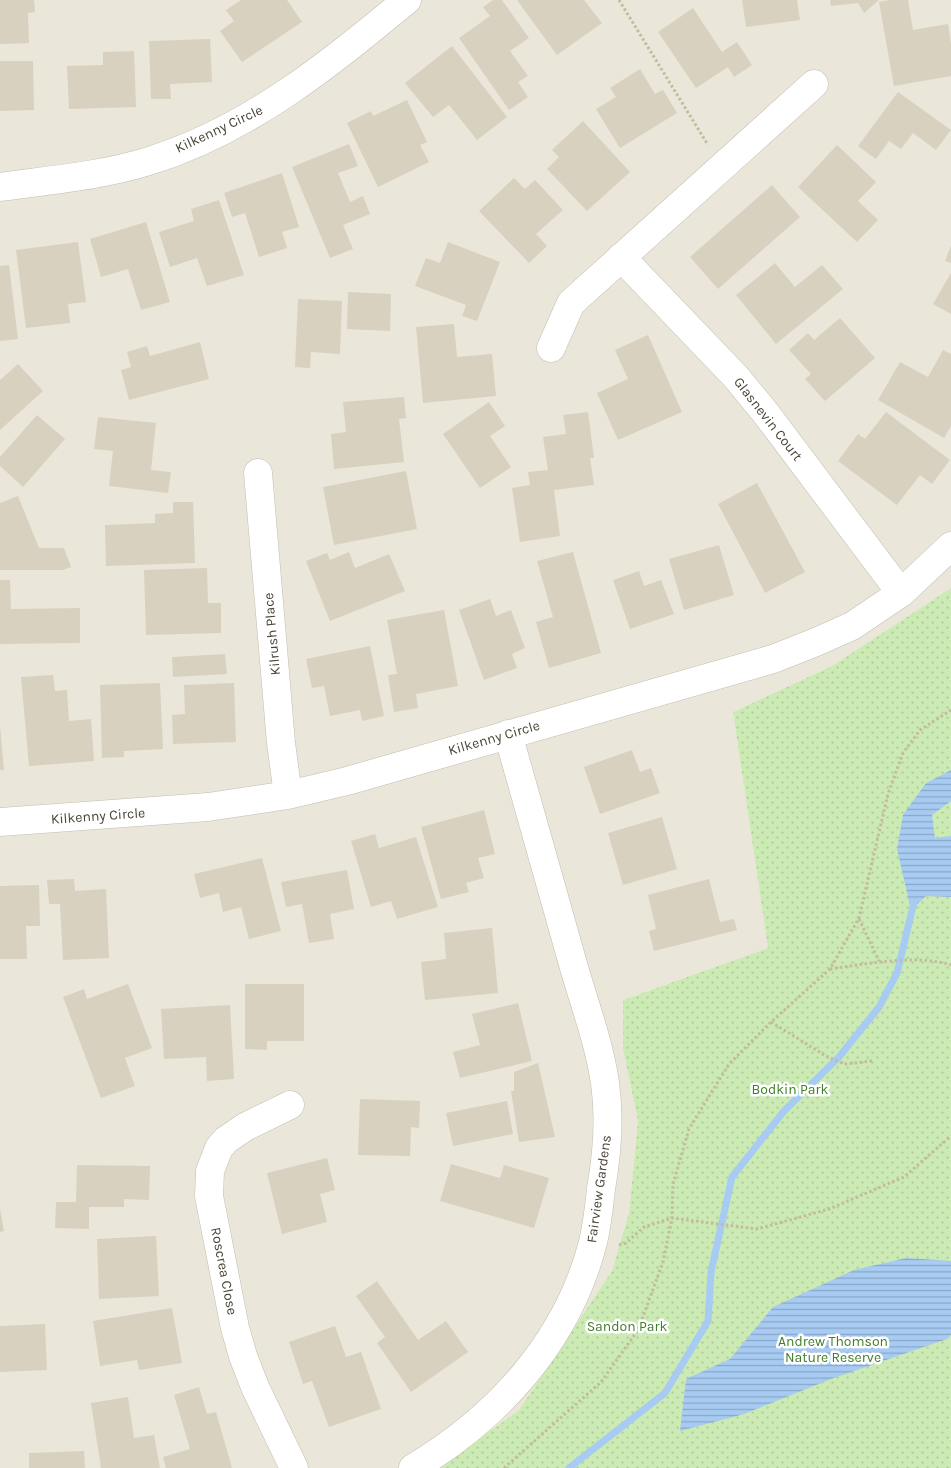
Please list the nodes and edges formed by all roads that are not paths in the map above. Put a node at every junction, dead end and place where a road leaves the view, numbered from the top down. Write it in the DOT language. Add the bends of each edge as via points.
graph roads {
  1 [pos="407,0"];
  2 [pos="814,84"];
  3 [pos="0,186"];
  4 [pos="621,257"];
  5 [pos="551,348"];
  6 [pos="258,473"];
  7 [pos="946,557"];
  8 [pos="901,593"];
  9 [pos="508,734"];
  10 [pos="288,794"];
  11 [pos="0,822"];
  12 [pos="290,1105"];
  13 [pos="294,1468"];
  14 [pos="413,1468"];
  1 -- 3 [label="street, Kilkenny Circle" via="320,71 232,127 150,160 112,171"];
  2 -- 4 [label="street"];
  4 -- 5 [label="street" via="571,303"];
  4 -- 8 [label="street, Glasnevin Court" via="759,404"];
  6 -- 10 [label="street, Kilrush Place"];
  7 -- 8 [label="street, Kilkenny Circle"];
  8 -- 9 [label="street, Kilkenny Circle" via="852,626 773,659"];
  9 -- 10 [label="street, Kilkenny Circle" via="347,781"];
  9 -- 14 [label="street, Fairview Gardens" via="599,1047 608,1117 604,1168 592,1247 571,1303 552,1339 512,1390 476,1424"];
  10 -- 11 [label="street, Kilkenny Circle" via="173,811"];
  12 -- 13 [label="street, Roscrea Close" via="233,1134 219,1148 210,1171 209,1196 240,1347 255,1387"];
}
